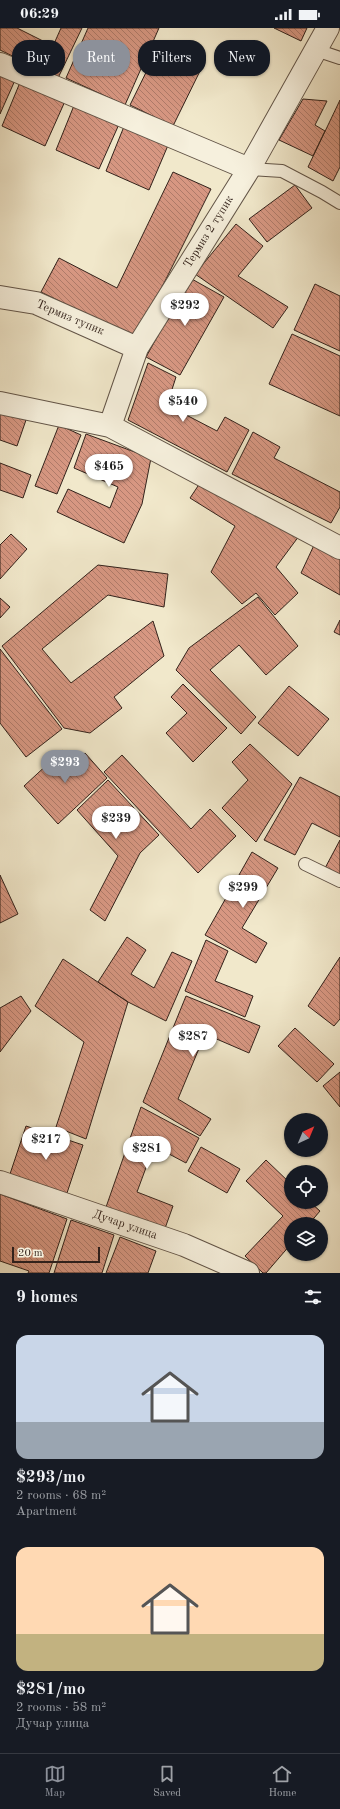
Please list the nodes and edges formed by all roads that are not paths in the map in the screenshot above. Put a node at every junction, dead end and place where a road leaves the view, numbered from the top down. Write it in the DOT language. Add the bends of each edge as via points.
graph roads {
  1 [pos="328,28"];
  2 [pos="316,50"];
  3 [pos="340,58"];
  4 [pos="0,64"];
  5 [pos="249,169"];
  6 [pos="340,203"];
  7 [pos="0,297"];
  8 [pos="137,348"];
  9 [pos="0,403"];
  10 [pos="110,426"];
  11 [pos="340,548"];
  12 [pos="305,864"];
  13 [pos="340,881"];
  14 [pos="0,1182"];
  15 [pos="248,1273"];
  1 -- 2 [label="street, Термиз 2 тупик"];
  2 -- 3 [label="lane"];
  2 -- 5 [label="street, Термиз 2 тупик"];
  4 -- 5 [label="street"];
  5 -- 6 [label="lane" via="282,171"];
  5 -- 8 [label="street, Термиз 2 тупик"];
  7 -- 8 [label="street, Термиз тупик" via="36,303"];
  8 -- 10 [label="street, Термиз 2 тупик"];
  9 -- 10 [label="street"];
  10 -- 11 [label="street"];
  12 -- 13 [label="lane"];
  14 -- 15 [label="street, Дучар улица" via="184,1245"];
}
